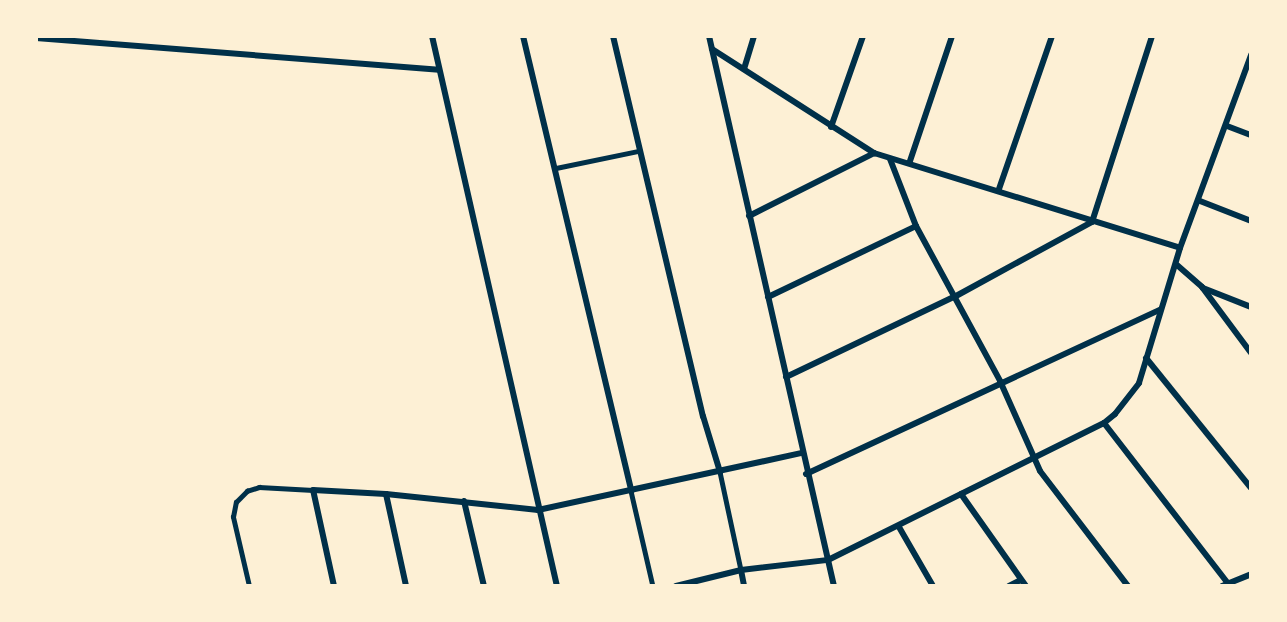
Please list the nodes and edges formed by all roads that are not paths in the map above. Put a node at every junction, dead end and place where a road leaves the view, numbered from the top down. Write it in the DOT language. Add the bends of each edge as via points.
graph roads {
  1 [pos="140,36"];
  2 [pos="432,36"];
  3 [pos="523,36"];
  4 [pos="613,36"];
  5 [pos="709,36"];
  6 [pos="754,36"];
  7 [pos="863,36"];
  8 [pos="952,36"];
  9 [pos="1052,36"];
  10 [pos="1152,36"];
  11 [pos="36,38"];
  12 [pos="139,45"];
  13 [pos="712,49"];
  14 [pos="1251,55"];
  15 [pos="744,69"];
  16 [pos="439,70"];
  17 [pos="1227,126"];
  18 [pos="831,127"];
  19 [pos="1251,135"];
  20 [pos="638,151"];
  21 [pos="874,153"];
  22 [pos="890,159"];
  23 [pos="910,161"];
  24 [pos="556,168"];
  25 [pos="999,189"];
  26 [pos="1200,201"];
  27 [pos="749,216"];
  28 [pos="1251,221"];
  29 [pos="1092,222"];
  30 [pos="916,226"];
  31 [pos="1180,248"];
  32 [pos="1177,265"];
  33 [pos="1202,287"];
  34 [pos="956,296"];
  35 [pos="768,297"];
  36 [pos="1251,307"];
  37 [pos="1161,309"];
  38 [pos="1251,353"];
  39 [pos="1146,358"];
  40 [pos="786,377"];
  41 [pos="1000,381"];
  42 [pos="1104,423"];
  43 [pos="802,453"];
  44 [pos="1033,458"];
  45 [pos="720,472"];
  46 [pos="806,474"];
  47 [pos="1251,488"];
  48 [pos="313,490"];
  49 [pos="631,491"];
  50 [pos="386,494"];
  51 [pos="961,494"];
  52 [pos="464,501"];
  53 [pos="538,510"];
  54 [pos="899,527"];
  55 [pos="828,560"];
  56 [pos="741,570"];
  57 [pos="1251,574"];
  58 [pos="1021,580"];
  59 [pos="1227,585"];
  60 [pos="249,586"];
  61 [pos="334,586"];
  62 [pos="406,586"];
  63 [pos="484,586"];
  64 [pos="557,586"];
  65 [pos="653,586"];
  66 [pos="676,586"];
  67 [pos="744,586"];
  68 [pos="834,586"];
  69 [pos="933,586"];
  70 [pos="1009,586"];
  71 [pos="1026,586"];
  72 [pos="1128,586"];
  1 -- 12 [label="street"];
  2 -- 16 [label="street"];
  3 -- 24 [label="street"];
  4 -- 20 [label="street"];
  5 -- 13 [label="street"];
  6 -- 15 [label="street"];
  7 -- 18 [label="street"];
  8 -- 23 [label="street"];
  9 -- 25 [label="street"];
  10 -- 29 [label="street"];
  11 -- 12 [label="street"];
  12 -- 16 [label="street"];
  13 -- 15 [label="street"];
  13 -- 27 [label="street"];
  14 -- 17 [label="street"];
  15 -- 18 [label="street"];
  16 -- 53 [label="street"];
  17 -- 19 [label="street"];
  17 -- 26 [label="street"];
  18 -- 21 [label="street"];
  20 -- 24 [label="lane"];
  20 -- 45 [label="street"];
  21 -- 22 [label="street"];
  21 -- 27 [label="street"];
  22 -- 23 [label="street"];
  22 -- 30 [label="street"];
  23 -- 25 [label="street"];
  24 -- 49 [label="street"];
  25 -- 29 [label="street"];
  26 -- 28 [label="street"];
  26 -- 31 [label="street"];
  27 -- 35 [label="street"];
  29 -- 31 [label="street"];
  29 -- 34 [label="street"];
  30 -- 34 [label="street"];
  30 -- 35 [label="street"];
  31 -- 32 [label="street"];
  32 -- 33 [label="street"];
  32 -- 37 [label="street"];
  33 -- 36 [label="street"];
  33 -- 38 [label="street"];
  34 -- 40 [label="street"];
  34 -- 41 [label="street"];
  35 -- 40 [label="street"];
  37 -- 39 [label="street"];
  37 -- 41 [label="street"];
  39 -- 42 [label="street" via="1131,395"];
  39 -- 47 [label="street"];
  40 -- 43 [label="street"];
  41 -- 44 [label="street"];
  41 -- 46 [label="street"];
  42 -- 44 [label="street"];
  42 -- 59 [label="street"];
  43 -- 45 [label="street"];
  43 -- 46 [label="street"];
  44 -- 51 [label="street"];
  44 -- 72 [label="street"];
  45 -- 49 [label="street"];
  45 -- 56 [label="lane"];
  46 -- 55 [label="street"];
  48 -- 50 [label="street"];
  48 -- 60 [label="lane" via="259,487 247,491 236,502 233,517"];
  48 -- 61 [label="street"];
  49 -- 53 [label="street"];
  49 -- 65 [label="lane"];
  50 -- 52 [label="street"];
  50 -- 62 [label="street"];
  51 -- 54 [label="street"];
  51 -- 58 [label="street"];
  52 -- 53 [label="street"];
  52 -- 63 [label="street"];
  53 -- 64 [label="street"];
  54 -- 55 [label="street"];
  54 -- 69 [label="street"];
  55 -- 56 [label="street"];
  55 -- 68 [label="street"];
  56 -- 66 [label="street"];
  56 -- 67 [label="street"];
  57 -- 59 [label="street"];
  58 -- 70 [label="street"];
  58 -- 71 [label="street"];
}
